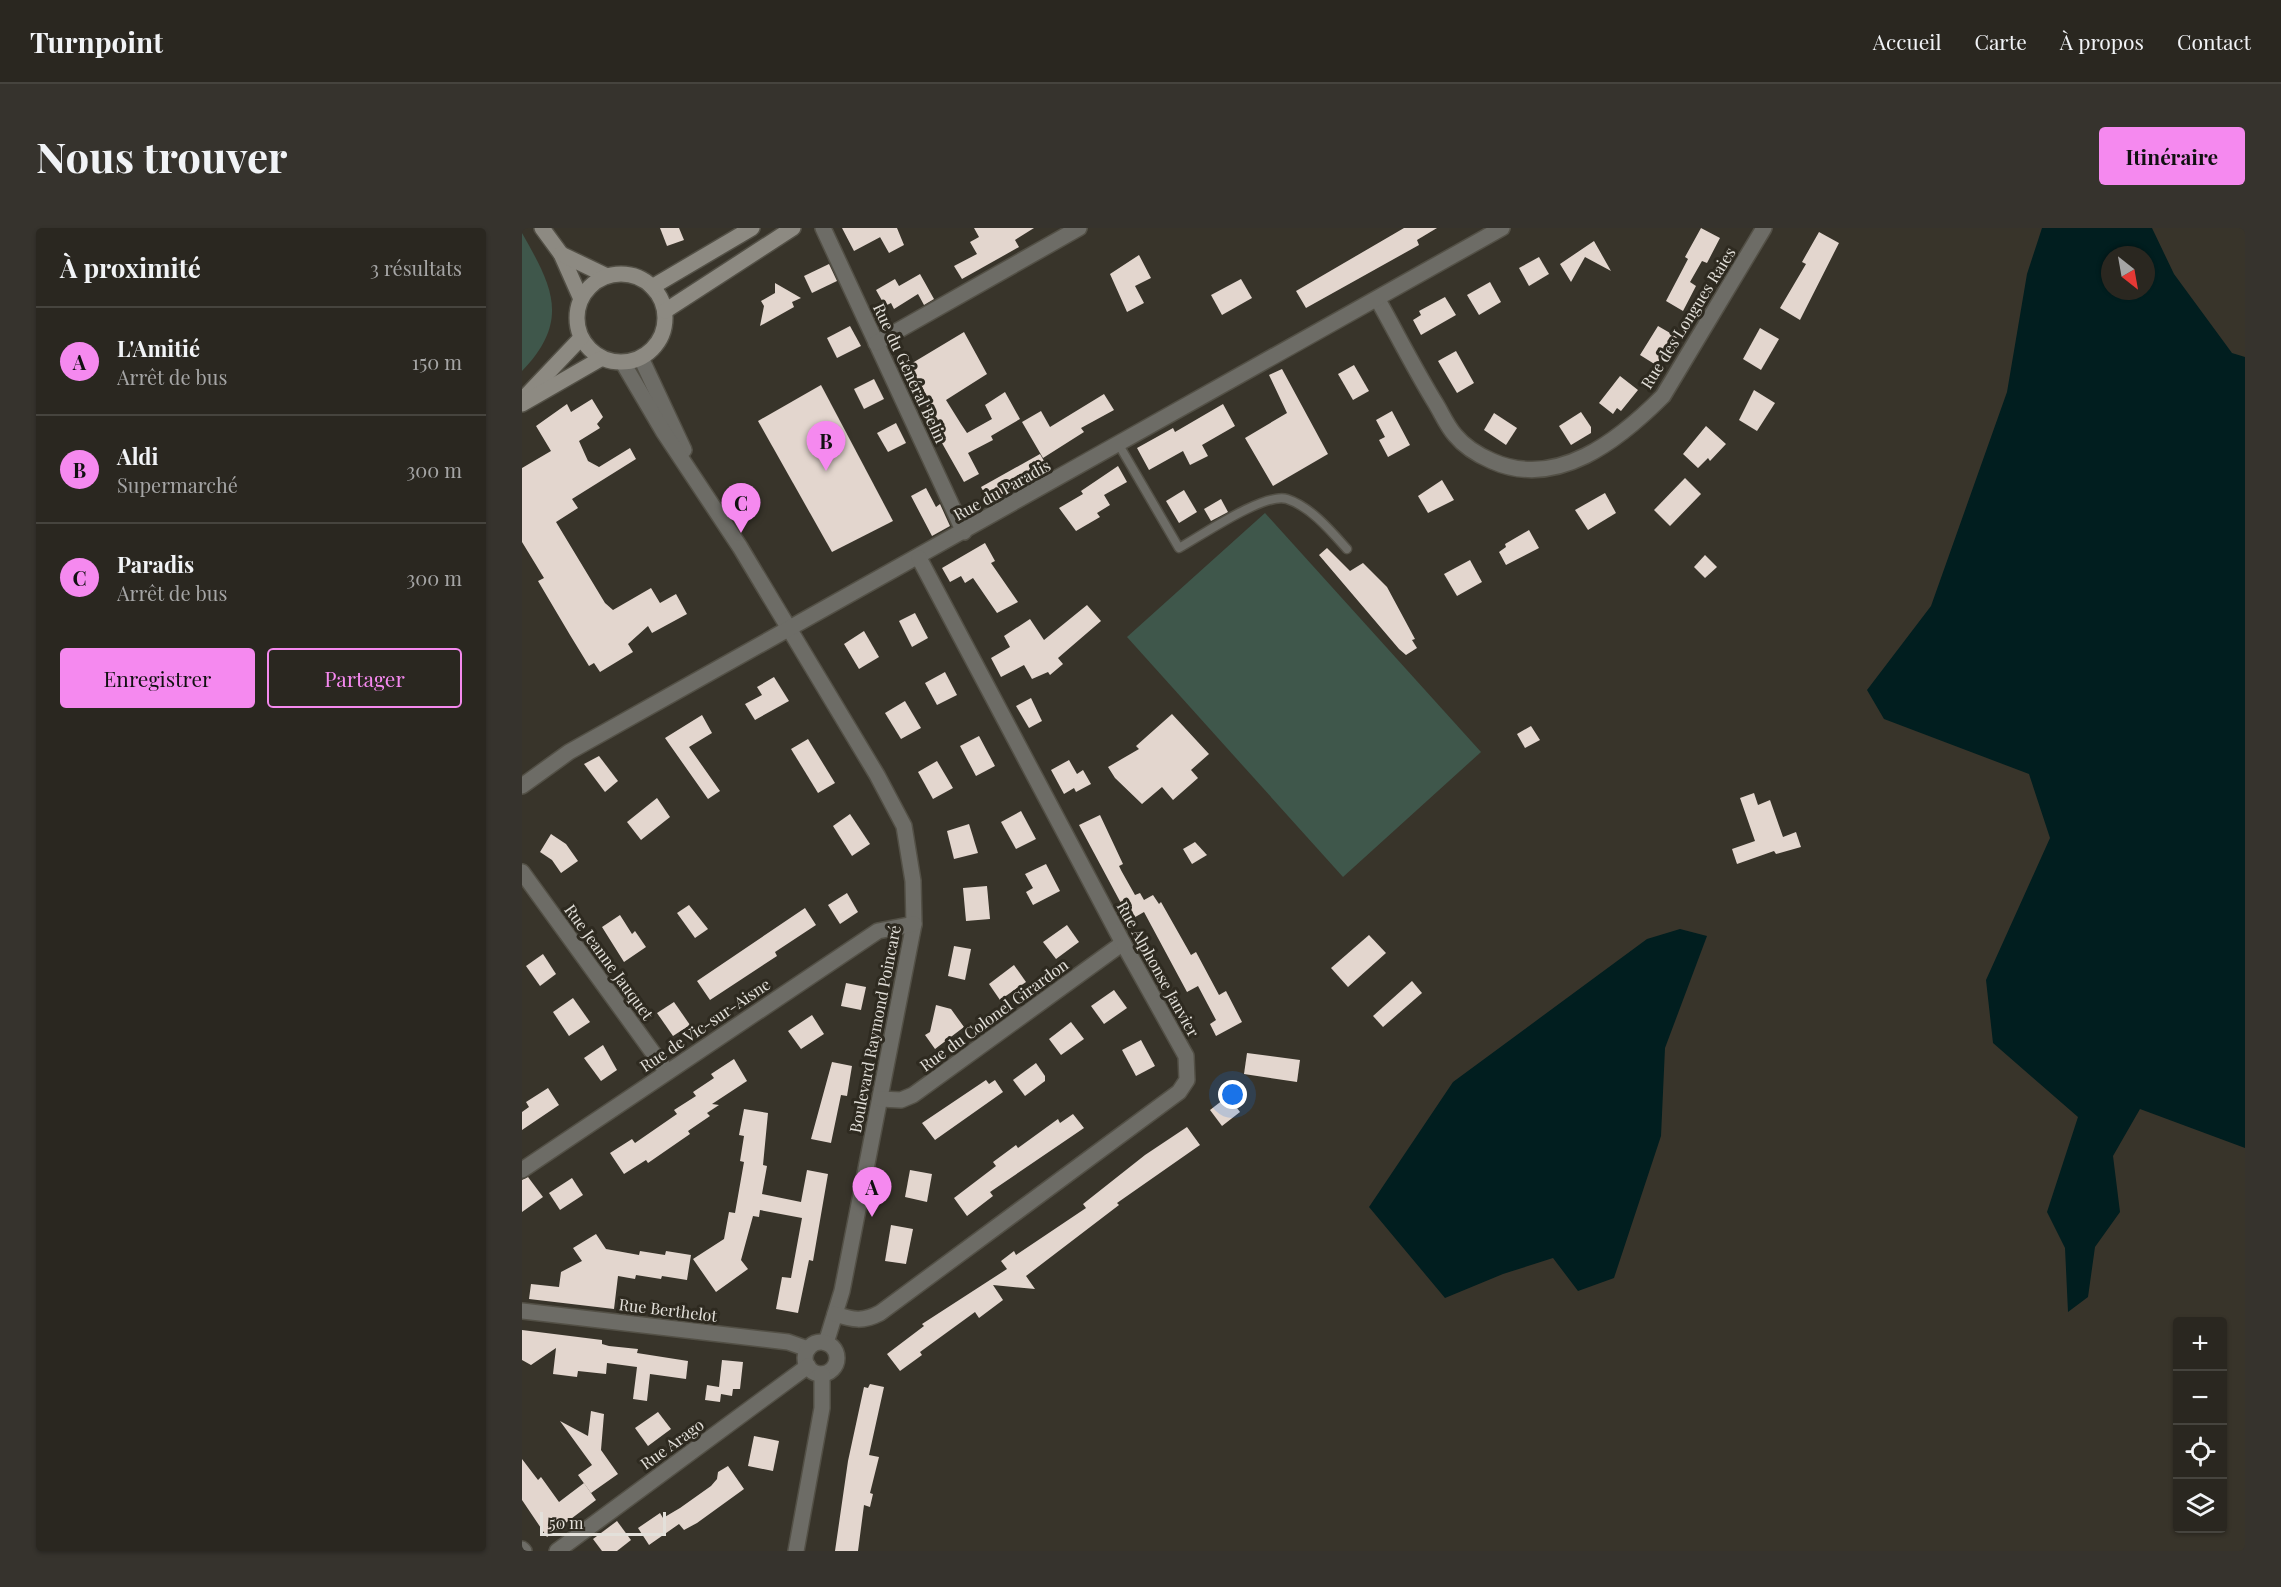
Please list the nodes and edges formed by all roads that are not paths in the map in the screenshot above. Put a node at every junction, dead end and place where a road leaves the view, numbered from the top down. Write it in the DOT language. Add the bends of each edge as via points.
graph roads {
  1 [pos="542,228"];
  2 [pos="752,228"];
  3 [pos="793,228"];
  4 [pos="823,228"];
  5 [pos="1079,228"];
  6 [pos="1502,228"];
  7 [pos="1764,228"];
  8 [pos="561,254"];
  9 [pos="607,276"];
  10 [pos="652,287"];
  11 [pos="581,299"];
  12 [pos="1378,300"];
  13 [pos="664,311"];
  14 [pos="581,338"];
  15 [pos="876,343"];
  16 [pos="602,358"];
  17 [pos="641,358"];
  18 [pos="623,363"];
  19 [pos="522,402"];
  20 [pos="1119,445"];
  21 [pos="700,485"];
  22 [pos="964,532"];
  23 [pos="1347,549"];
  24 [pos="919,558"];
  25 [pos="789,630"];
  26 [pos="522,786"];
  27 [pos="522,872"];
  28 [pos="914,924"];
  29 [pos="1123,944"];
  30 [pos="667,1072"];
  31 [pos="880,1099"];
  32 [pos="522,1170"];
  33 [pos="522,1311"];
  34 [pos="835,1314"];
  35 [pos="826,1343"];
  36 [pos="808,1349"];
  37 [pos="808,1366"];
  38 [pos="822,1374"];
  39 [pos="557,1551"];
  40 [pos="796,1551"];
  1 -- 8 [label="main road"];
  2 -- 10 [label="main road"];
  3 -- 13 [label="main road"];
  4 -- 15 [label="street, Rue du Général Belin"];
  5 -- 15 [label="street"];
  6 -- 12 [label="street, Rue du Paradis"];
  7 -- 12 [label="street, Rue des Longues Raies" via="1663,396 1604,446 1567,466 1537,470 1505,467 1478,455 1455,435"];
  8 -- 9 [label="main road"];
  8 -- 11 [label="main road"];
  9 -- 10 [label="main road" via="623,274"];
  9 -- 11 [label="main road" via="592,285"];
  10 -- 13 [label="main road"];
  11 -- 14 [label="main road" via="577,312"];
  12 -- 20 [label="street, Rue du Paradis"];
  13 -- 17 [label="main road" via="660,338"];
  14 -- 16 [label="main road"];
  14 -- 19 [label="main road"];
  15 -- 22 [label="street, Rue du Général Belin"];
  16 -- 18 [label="main road"];
  16 -- 19 [label="main road"];
  17 -- 18 [label="main road"];
  17 -- 21 [label="street, Boulevard Raymond Poincaré"];
  18 -- 21 [label="street, Boulevard Raymond Poincaré"];
  20 -- 22 [label="street, Rue du Paradis"];
  20 -- 23 [label="lane" via="1179,548 1267,500 1286,499 1323,522"];
  21 -- 25 [label="street, Boulevard Raymond Poincaré"];
  22 -- 24 [label="street, Rue du Paradis"];
  24 -- 25 [label="street, Rue du Paradis"];
  24 -- 29 [label="street, Rue Alphonse Janvier"];
  25 -- 26 [label="street, Rue du Paradis" via="569,752"];
  25 -- 28 [label="street, Boulevard Raymond Poincaré" via="904,826 913,882"];
  27 -- 30 [label="street, Rue Jeanne Jauquet"];
  28 -- 30 [label="street, Rue de Vic-sur-Aisne" via="878,931"];
  28 -- 31 [label="street, Boulevard Raymond Poincaré"];
  29 -- 31 [label="street, Rue du Colonel Girardon" via="913,1095 901,1100"];
  29 -- 34 [label="street, Rue Alphonse Janvier" via="1186,1056 1187,1080 1179,1092 880,1313 868,1320"];
  30 -- 32 [label="street, Rue de Vic-sur-Aisne"];
  31 -- 34 [label="street, Boulevard Raymond Poincaré"];
  33 -- 36 [label="street, Rue Berthelot" via="788,1342"];
  34 -- 35 [label="street, Boulevard Raymond Poincaré"];
  35 -- 36 [label="street"];
  35 -- 38 [label="street" via="837,1360 829,1372"];
  36 -- 37 [label="street"];
  37 -- 38 [label="street"];
  37 -- 39 [label="street, Rue Arago"];
  38 -- 40 [label="street" via="822,1408"];
}
